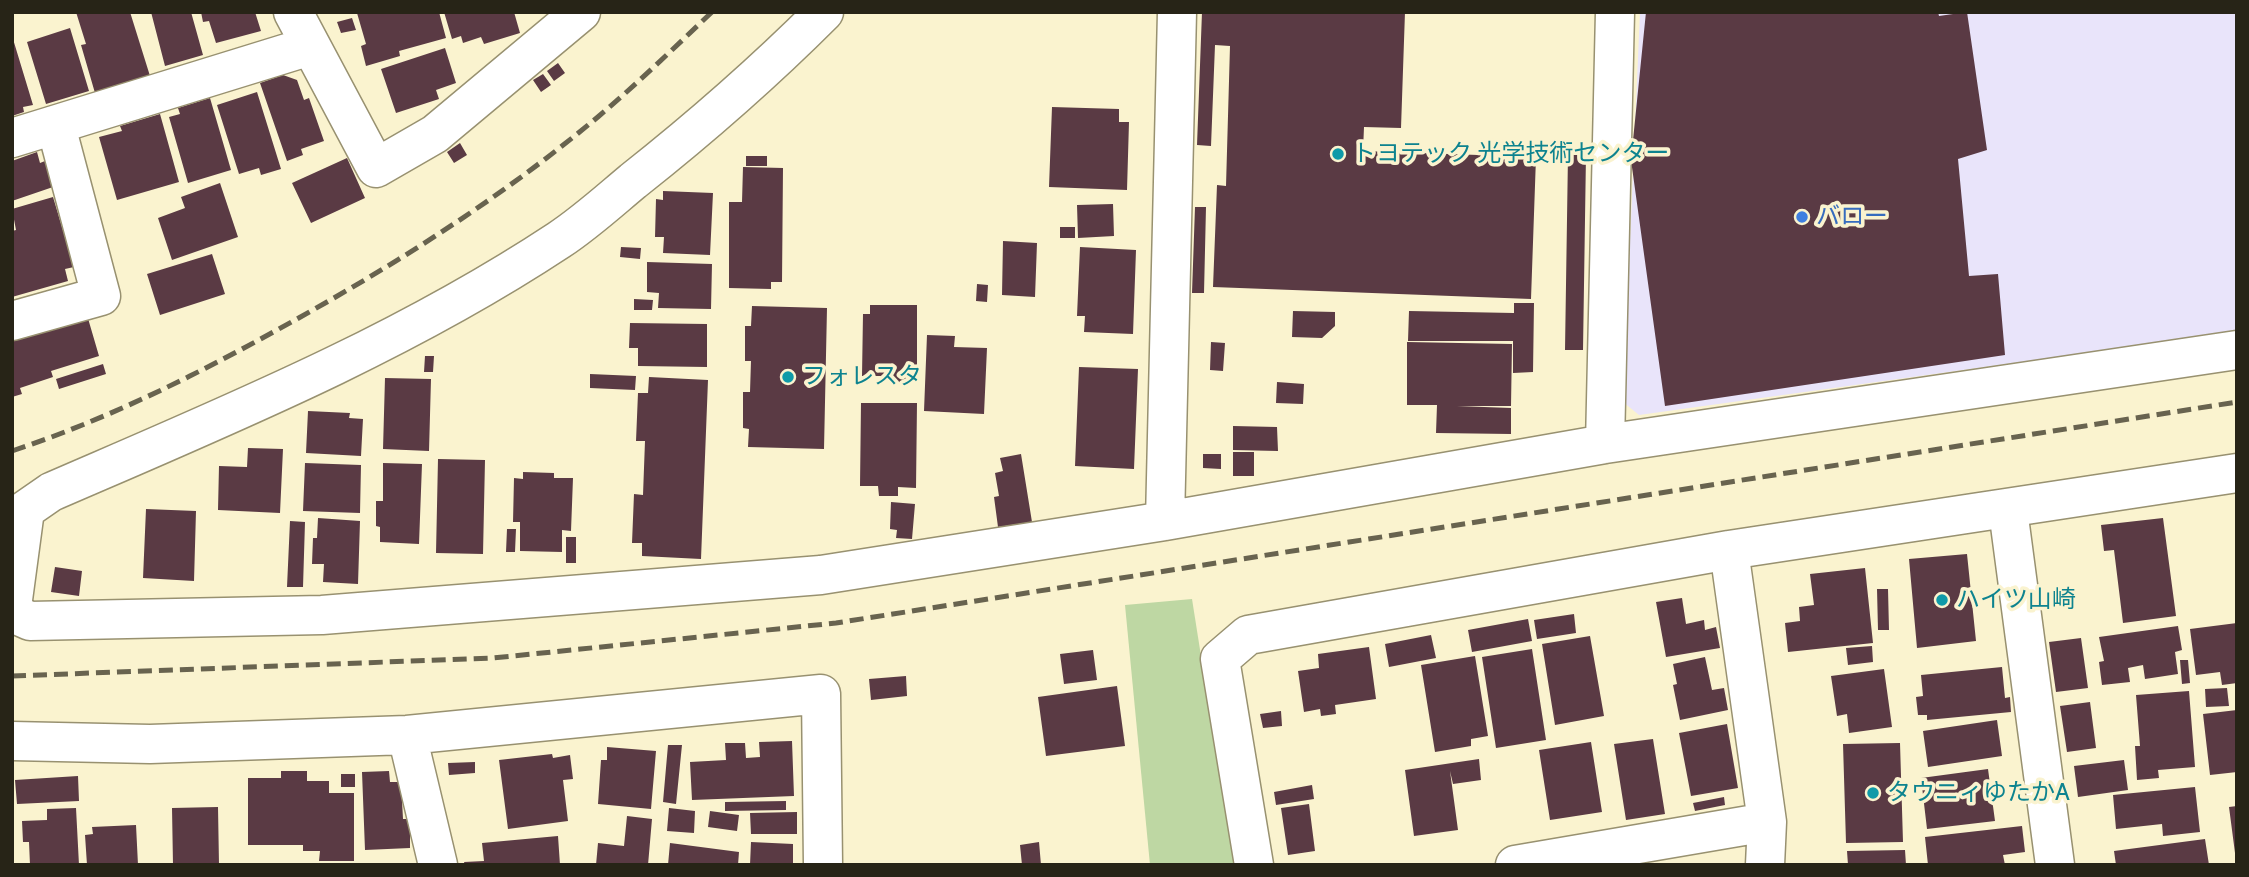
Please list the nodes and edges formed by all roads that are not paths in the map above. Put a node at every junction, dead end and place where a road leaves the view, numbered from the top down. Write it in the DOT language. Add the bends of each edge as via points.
graph roads {
  1 [pos="293,12"];
  2 [pos="581,12"];
  3 [pos="824,12"];
  4 [pos="1177,12"];
  5 [pos="1615,12"];
  6 [pos="310,46"];
  7 [pos="55,126"];
  8 [pos="12,138"];
  9 [pos="12,321"];
  10 [pos="2237,350"];
  11 [pos="1605,444"];
  12 [pos="2237,473"];
  13 [pos="2008,510"];
  14 [pos="1164,522"];
  15 [pos="1729,550"];
  16 [pos="12,607"];
  17 [pos="12,613"];
  18 [pos="407,735"];
  19 [pos="12,741"];
  20 [pos="1767,822"];
  21 [pos="1519,864"];
  22 [pos="438,865"];
  23 [pos="823,865"];
  24 [pos="1254,865"];
  25 [pos="1765,865"];
  26 [pos="2055,865"];
  1 -- 6 [label="street"];
  2 -- 6 [label="street" via="435,134 376,168"];
  3 -- 16 [label="street" via="665,156 550,246 449,308 299,384 51,492 25,510"];
  4 -- 14 [label="street"];
  5 -- 11 [label="street"];
  6 -- 7 [label="street"];
  7 -- 8 [label="street"];
  7 -- 9 [label="street" via="101,296"];
  10 -- 11 [label="street"];
  11 -- 14 [label="street"];
  12 -- 13 [label="street"];
  13 -- 15 [label="street"];
  13 -- 26 [label="street"];
  14 -- 17 [label="street" via="821,575 336,614 30,621"];
  15 -- 20 [label="street"];
  15 -- 24 [label="street" via="1248,635 1220,659"];
  18 -- 19 [label="street" via="150,744"];
  18 -- 22 [label="street"];
  18 -- 23 [label="street" via="821,694"];
  20 -- 21 [label="street"];
  20 -- 25 [label="street"];
}
